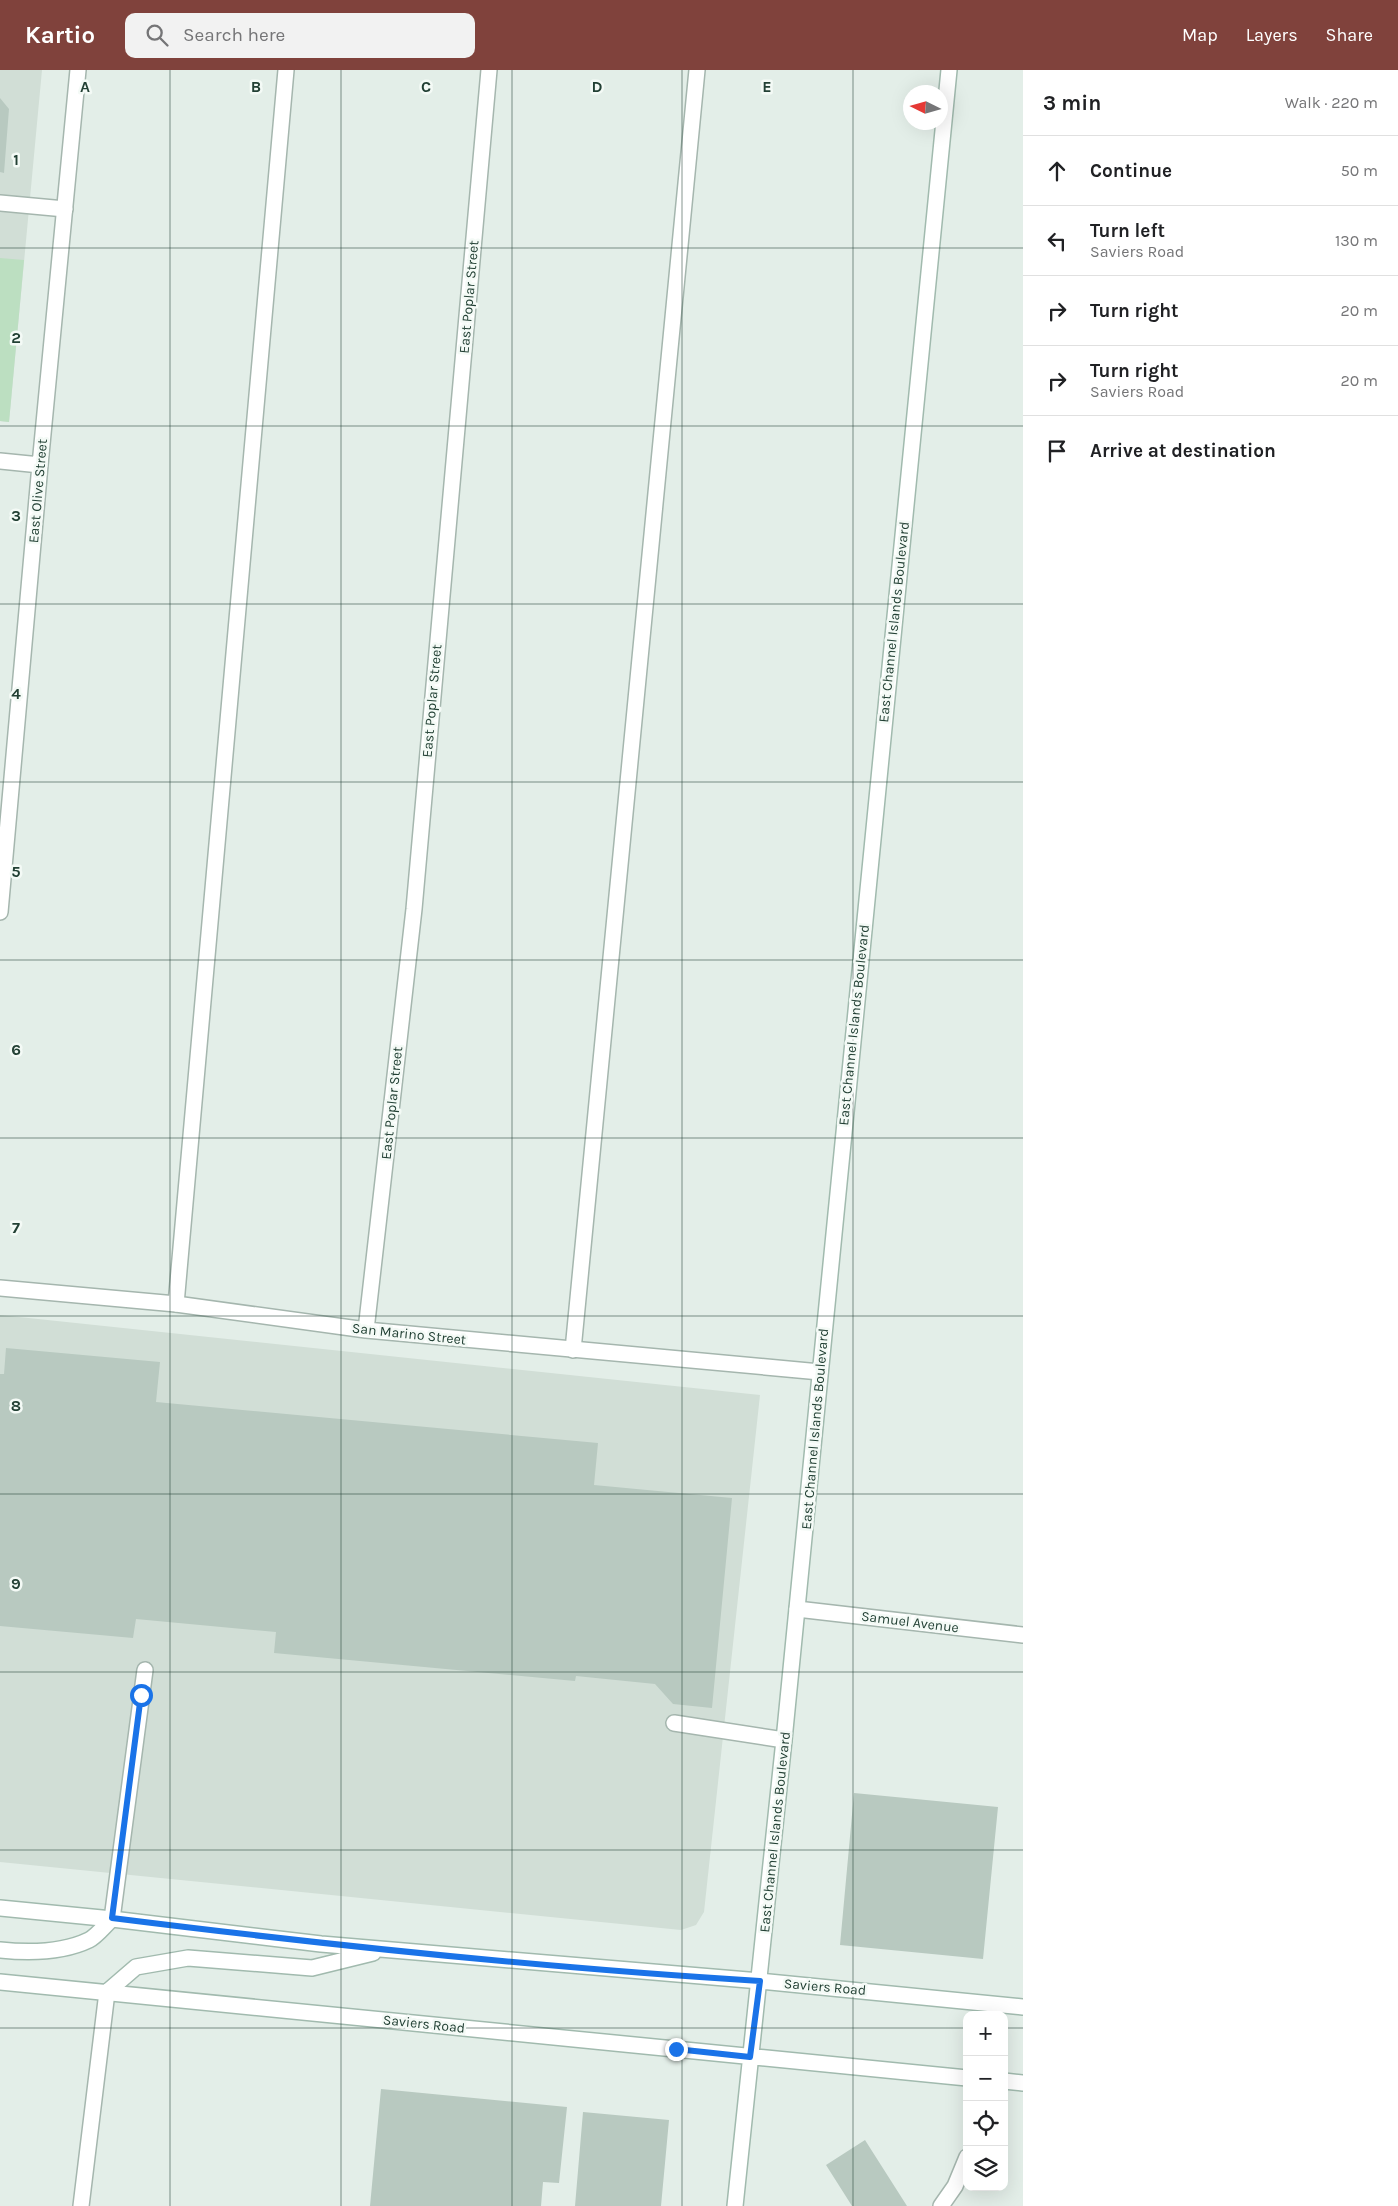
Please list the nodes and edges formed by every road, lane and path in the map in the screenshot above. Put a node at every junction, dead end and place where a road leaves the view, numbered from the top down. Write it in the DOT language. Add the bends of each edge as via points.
graph roads {
  1 [pos="78,70"];
  2 [pos="286,70"];
  3 [pos="489,70"];
  4 [pos="697,70"];
  5 [pos="949,70"];
  6 [pos="0,203"];
  7 [pos="65,209"];
  8 [pos="0,461"];
  9 [pos="40,465"];
  10 [pos="0,912"];
  11 [pos="0,1288"];
  12 [pos="176,1304"];
  13 [pos="366,1330"];
  14 [pos="573,1350"];
  15 [pos="820,1372"];
  16 [pos="798,1608"];
  17 [pos="1023,1634"];
  18 [pos="145,1670"];
  19 [pos="674,1723"];
  20 [pos="784,1740"];
  21 [pos="0,1908"];
  22 [pos="112,1918"];
  23 [pos="0,1950"];
  24 [pos="384,1950"];
  25 [pos="760,1981"];
  26 [pos="0,1982"];
  27 [pos="107,1992"];
  28 [pos="1023,2007"];
  29 [pos="750,2057"];
  30 [pos="963,2078"];
  31 [pos="1008,2081"];
  32 [pos="1023,2083"];
  33 [pos="963,2167"];
  34 [pos="81,2206"];
  35 [pos="735,2206"];
  36 [pos="941,2206"];
  1 -- 7 [label="main road, East Olive Street"];
  2 -- 12 [label="main road"];
  3 -- 13 [label="main road, East Poplar Street" via="414,909"];
  4 -- 14 [label="main road"];
  5 -- 15 [label="main road, East Channel Islands Boulevard"];
  6 -- 7 [label="main road"];
  7 -- 9 [label="main road, East Olive Street"];
  8 -- 9 [label="main road"];
  9 -- 10 [label="main road, East Olive Street"];
  11 -- 12 [label="main road, San Marino Street"];
  12 -- 13 [label="main road, San Marino Street"];
  13 -- 14 [label="main road, San Marino Street"];
  14 -- 15 [label="main road, San Marino Street"];
  15 -- 16 [label="main road, East Channel Islands Boulevard"];
  16 -- 17 [label="main road, Samuel Avenue"];
  16 -- 20 [label="main road, East Channel Islands Boulevard"];
  18 -- 22 [label="main road"];
  19 -- 20 [label="main road"];
  20 -- 25 [label="main road, East Channel Islands Boulevard"];
  21 -- 22 [label="main road, Saviers Road"];
  22 -- 23 [label="main road" via="90,1939 67,1947 28,1953"];
  22 -- 24 [label="main road, Saviers Road"];
  24 -- 25 [label="main road, Saviers Road"];
  24 -- 27 [label="main road" via="312,1968 188,1958 136,1967"];
  25 -- 28 [label="main road, Saviers Road"];
  25 -- 29 [label="main road, East Channel Islands Boulevard"];
  26 -- 27 [label="main road, Saviers Road"];
  27 -- 29 [label="main road, Saviers Road"];
  27 -- 34 [label="main road"];
  29 -- 30 [label="main road, Saviers Road"];
  29 -- 35 [label="main road, East Channel Islands Boulevard"];
  31 -- 32 [label="main road"];
  33 -- 36 [label="main road"];
}
